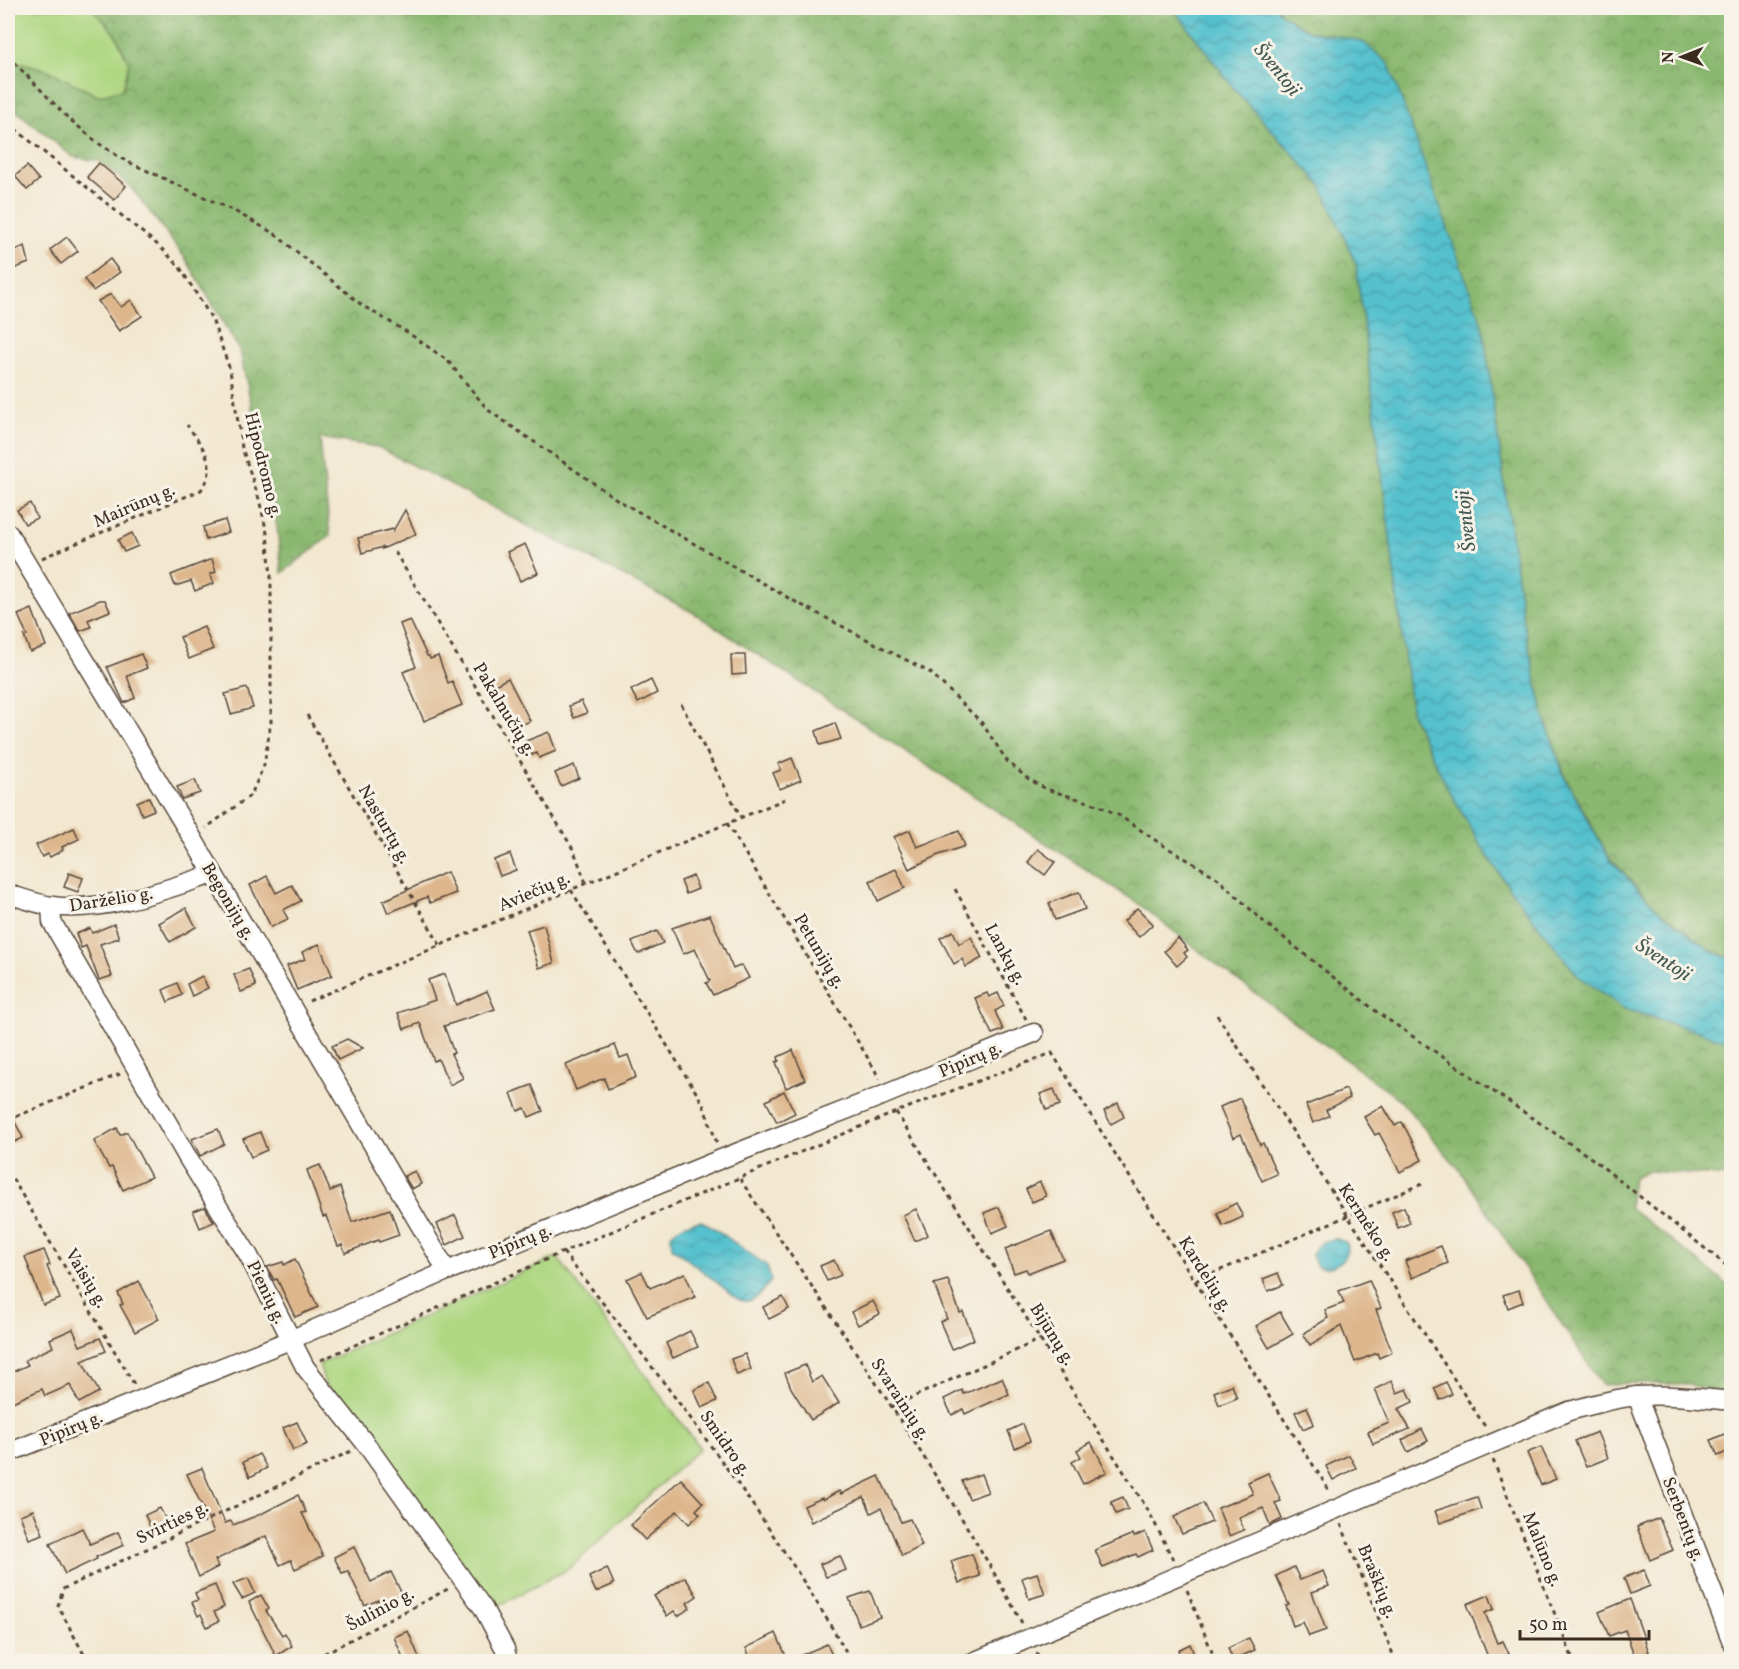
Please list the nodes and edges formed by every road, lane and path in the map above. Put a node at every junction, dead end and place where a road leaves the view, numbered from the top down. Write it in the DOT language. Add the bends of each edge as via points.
graph roads {
  1 [pos="8,56"];
  2 [pos="8,123"];
  3 [pos="187,425"];
  4 [pos="8,533"];
  5 [pos="395,552"];
  6 [pos="27,565"];
  7 [pos="681,704"];
  8 [pos="307,715"];
  9 [pos="785,799"];
  10 [pos="741,817"];
  11 [pos="727,823"];
  12 [pos="193,838"];
  13 [pos="213,874"];
  14 [pos="586,883"];
  15 [pos="955,889"];
  16 [pos="571,890"];
  17 [pos="8,894"];
  18 [pos="51,906"];
  19 [pos="440,945"];
  20 [pos="293,1008"];
  21 [pos="1216,1015"];
  22 [pos="1034,1033"];
  23 [pos="1052,1053"];
  24 [pos="136,1067"];
  25 [pos="884,1095"];
  26 [pos="896,1112"];
  27 [pos="8,1120"];
  28 [pos="721,1159"];
  29 [pos="8,1172"];
  30 [pos="741,1179"];
  31 [pos="1422,1184"];
  32 [pos="1347,1217"];
  33 [pos="562,1252"];
  34 [pos="1731,1270"];
  35 [pos="447,1271"];
  36 [pos="1195,1281"];
  37 [pos="1041,1339"];
  38 [pos="290,1340"];
  39 [pos="306,1367"];
  40 [pos="1637,1396"];
  41 [pos="141,1400"];
  42 [pos="1731,1401"];
  43 [pos="891,1407"];
  44 [pos="366,1444"];
  45 [pos="1491,1445"];
  46 [pos="8,1453"];
  47 [pos="1335,1510"];
  48 [pos="1180,1575"];
  49 [pos="463,1581"];
  50 [pos="1030,1638"];
  51 [pos="1731,1642"];
  52 [pos="88,1662"];
  53 [pos="309,1662"];
  54 [pos="508,1662"];
  55 [pos="852,1662"];
  56 [pos="973,1662"];
  57 [pos="1216,1662"];
  58 [pos="1396,1662"];
  59 [pos="1574,1662"];
  1 -- 34 [label="path" via="67,117 98,142 122,159 275,234 363,306 448,361 488,410 618,500 792,600 932,674 982,723 1007,761 1027,778 1120,816 1216,878 1264,922 1377,1012 1594,1160"];
  2 -- 12 [label="path, Hipodromo g." via="180,266 212,319 230,370 242,448 267,533 271,577 271,722 264,765 251,795"];
  3 -- 6 [label="path, Mairūnų g." via="209,461 208,482 201,490"];
  4 -- 6 [label="street, Begonijų g."];
  5 -- 14 [label="path, Pakalnučių g." via="574,850"];
  6 -- 12 [label="street, Begonijų g."];
  7 -- 10 [label="path"];
  8 -- 19 [label="path, Nasturtų g."];
  9 -- 10 [label="path, Aviečių g."];
  10 -- 11 [label="path, Aviečių g."];
  11 -- 14 [label="path, Aviečių g."];
  11 -- 25 [label="path, Petunijų g." via="875,1070"];
  12 -- 13 [label="street, Begonijų g."];
  13 -- 18 [label="street, Darželio g." via="150,895 98,905"];
  13 -- 20 [label="street, Begonijų g."];
  14 -- 16 [label="path, Aviečių g."];
  15 -- 22 [label="path, Lankų g."];
  16 -- 19 [label="path, Aviečių g."];
  16 -- 28 [label="path" via="702,1102"];
  17 -- 18 [label="street, Darželio g."];
  18 -- 24 [label="street, Pienių g." via="52,922"];
  19 -- 20 [label="path, Aviečių g."];
  20 -- 35 [label="street, Begonijų g."];
  21 -- 32 [label="path, Kermėko g."];
  22 -- 25 [label="street, Pipirų g."];
  23 -- 26 [label="path, Pipirų g."];
  23 -- 36 [label="path, Kardelių g."];
  24 -- 27 [label="path"];
  24 -- 38 [label="street, Pienių g." via="249,1256"];
  25 -- 28 [label="street, Pipirų g."];
  26 -- 30 [label="path, Pipirų g."];
  26 -- 37 [label="path, Bijūnų g."];
  28 -- 35 [label="street, Pipirų g."];
  29 -- 41 [label="path, Vaisių g."];
  30 -- 33 [label="path, Pipirų g."];
  30 -- 43 [label="path, Svarainių g."];
  31 -- 32 [label="path"];
  32 -- 36 [label="path"];
  32 -- 45 [label="path, Kermėko g."];
  33 -- 39 [label="path, Pipirų g."];
  33 -- 55 [label="path, Smidro g." via="732,1472"];
  35 -- 38 [label="street, Pipirų g."];
  36 -- 47 [label="path, Kardelių g." via="1326,1485"];
  37 -- 43 [label="path"];
  37 -- 48 [label="path, Bijūnų g." via="1148,1510"];
  38 -- 39 [label="street, Pienių g."];
  38 -- 41 [label="street, Pipirų g."];
  39 -- 44 [label="street, Pienių g."];
  40 -- 42 [label="street"];
  40 -- 45 [label="street" via="1569,1411"];
  40 -- 51 [label="street, Serbentų g."];
  41 -- 46 [label="street, Pipirų g."];
  43 -- 50 [label="path, Svarainių g." via="987,1559"];
  44 -- 49 [label="street, Pienių g."];
  44 -- 52 [label="path, Svirties g." via="63,1589 58,1606"];
  45 -- 47 [label="street"];
  45 -- 59 [label="path, Malūno g."];
  47 -- 48 [label="street"];
  47 -- 58 [label="path, Braškių g."];
  48 -- 50 [label="street"];
  48 -- 57 [label="path, Bijūnų g."];
  49 -- 53 [label="path, Šulinio g."];
  49 -- 54 [label="street, Pienių g." via="488,1618"];
  50 -- 56 [label="street"];
}
